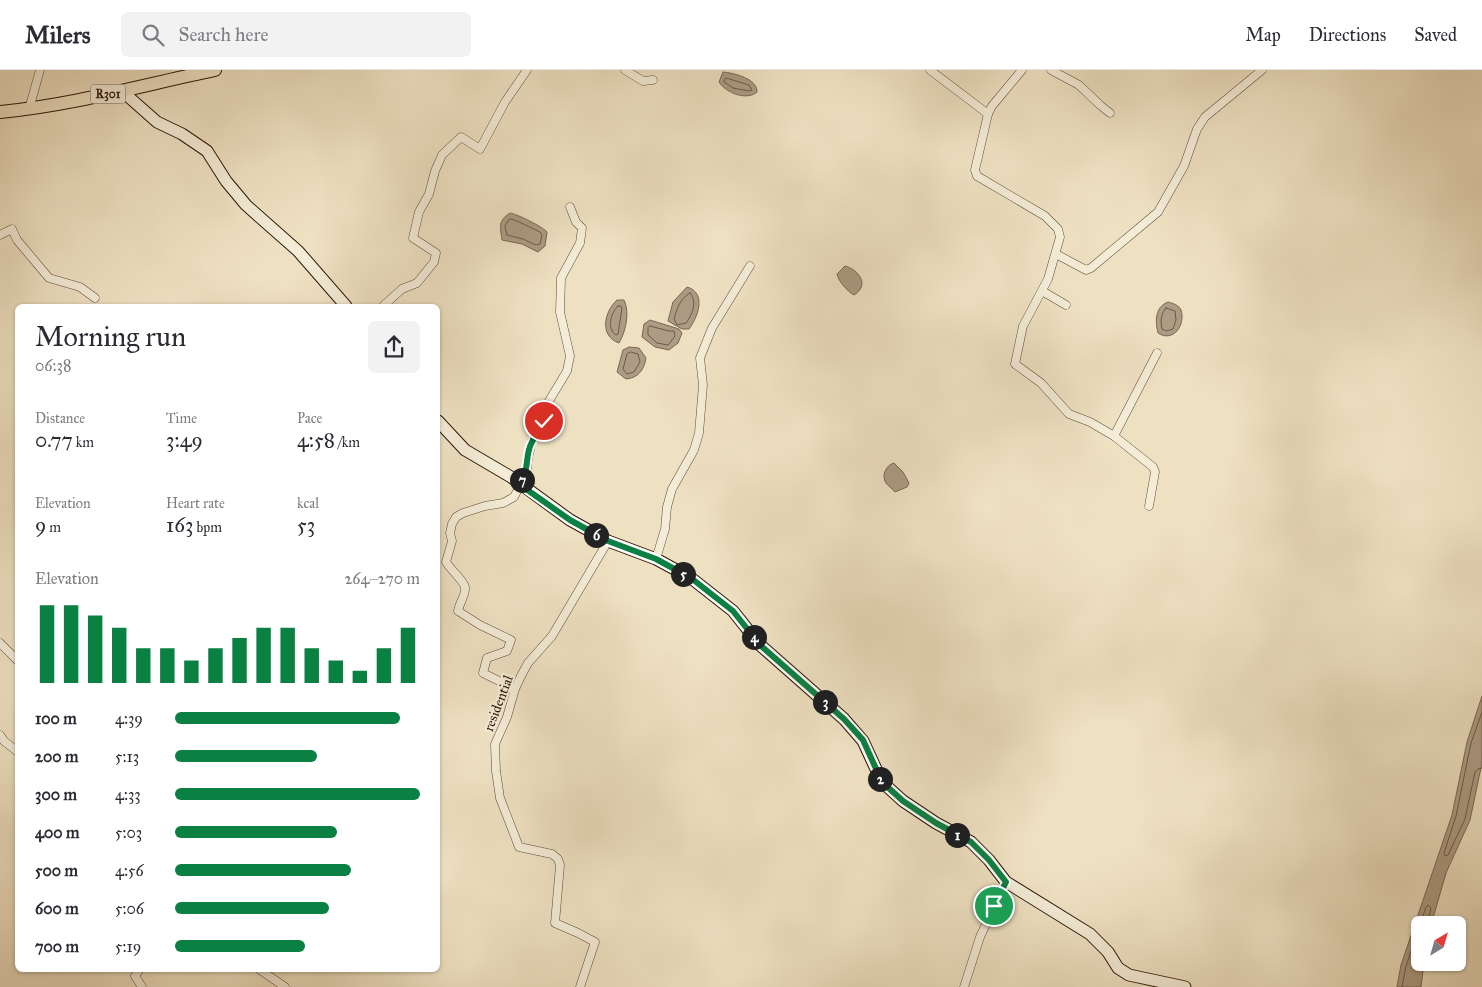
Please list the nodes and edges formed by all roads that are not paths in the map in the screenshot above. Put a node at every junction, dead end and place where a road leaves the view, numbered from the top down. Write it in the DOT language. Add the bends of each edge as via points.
graph roads {
  1 [pos="40,70"];
  2 [pos="215,70"];
  3 [pos="527,70"];
  4 [pos="625,70"];
  5 [pos="930,70"];
  6 [pos="1022,70"];
  7 [pos="1051,70"];
  8 [pos="1262,70"];
  9 [pos="653,80"];
  10 [pos="122,91"];
  11 [pos="29,109"];
  12 [pos="0,112"];
  13 [pos="1110,113"];
  14 [pos="988,114"];
  15 [pos="570,207"];
  16 [pos="0,235"];
  17 [pos="1056,254"];
  18 [pos="750,266"];
  19 [pos="1042,292"];
  20 [pos="95,298"];
  21 [pos="344,304"];
  22 [pos="384,304"];
  23 [pos="1066,305"];
  24 [pos="1157,353"];
  25 [pos="440,423"];
  26 [pos="1114,436"];
  27 [pos="519,484"];
  28 [pos="1149,506"];
  29 [pos="608,541"];
  30 [pos="656,559"];
  31 [pos="0,643"];
  32 [pos="15,658"];
  33 [pos="515,689"];
  34 [pos="0,735"];
  35 [pos="15,750"];
  36 [pos="1006,882"];
  37 [pos="138,972"];
  38 [pos="264,972"];
  39 [pos="142,987"];
  40 [pos="286,987"];
  41 [pos="580,987"];
  42 [pos="964,987"];
  43 [pos="1185,987"];
  1 -- 11 [label="street"];
  2 -- 10 [label="main road, R301"];
  3 -- 22 [label="street" via="505,102 480,149 461,137 442,155 429,194 418,212 413,238 436,252 434,262 417,283 402,289"];
  4 -- 9 [label="street" via="643,80"];
  5 -- 14 [label="street"];
  6 -- 14 [label="street"];
  7 -- 13 [label="street" via="1079,85"];
  8 -- 17 [label="street" via="1196,128 1184,166 1158,212 1091,268 1086,270"];
  10 -- 11 [label="main road, R301"];
  10 -- 21 [label="street" via="157,122 207,151 246,205 298,251"];
  11 -- 12 [label="main road, R301"];
  14 -- 17 [label="street" via="975,170 977,176 1045,216 1058,229 1060,237"];
  15 -- 27 [label="street" via="582,228 580,243 561,278 560,312 570,356 567,371 546,406 541,428 532,441 528,468"];
  16 -- 20 [label="street" via="12,229 17,240 49,278 80,287"];
  17 -- 19 [label="street"];
  18 -- 30 [label="street" via="712,328 700,358 703,385 699,433 694,450 672,489"];
  19 -- 23 [label="street"];
  19 -- 26 [label="street" via="1023,326 1016,364 1040,383 1069,414"];
  24 -- 26 [label="street"];
  25 -- 27 [label="street" via="465,450"];
  26 -- 28 [label="street" via="1155,469"];
  27 -- 29 [label="street" via="570,520"];
  27 -- 33 [label="street" via="514,497 503,503 456,517 446,562 466,590 458,611 511,640 507,651 487,658 484,673"];
  29 -- 30 [label="street"];
  29 -- 33 [label="street, residential" via="556,629 528,664"];
  30 -- 36 [label="street" via="691,578 733,611 760,645 857,732 882,782 903,801 971,842"];
  31 -- 32 [label="street"];
  33 -- 41 [label="street, residential" via="495,744 500,798 519,847 552,854 558,859 554,923 595,942"];
  34 -- 35 [label="street"];
  36 -- 42 [label="street" via="980,937"];
  36 -- 43 [label="street" via="1090,934 1118,968 1129,975"];
  37 -- 39 [label="street" via="135,976"];
  38 -- 40 [label="street"];
}
